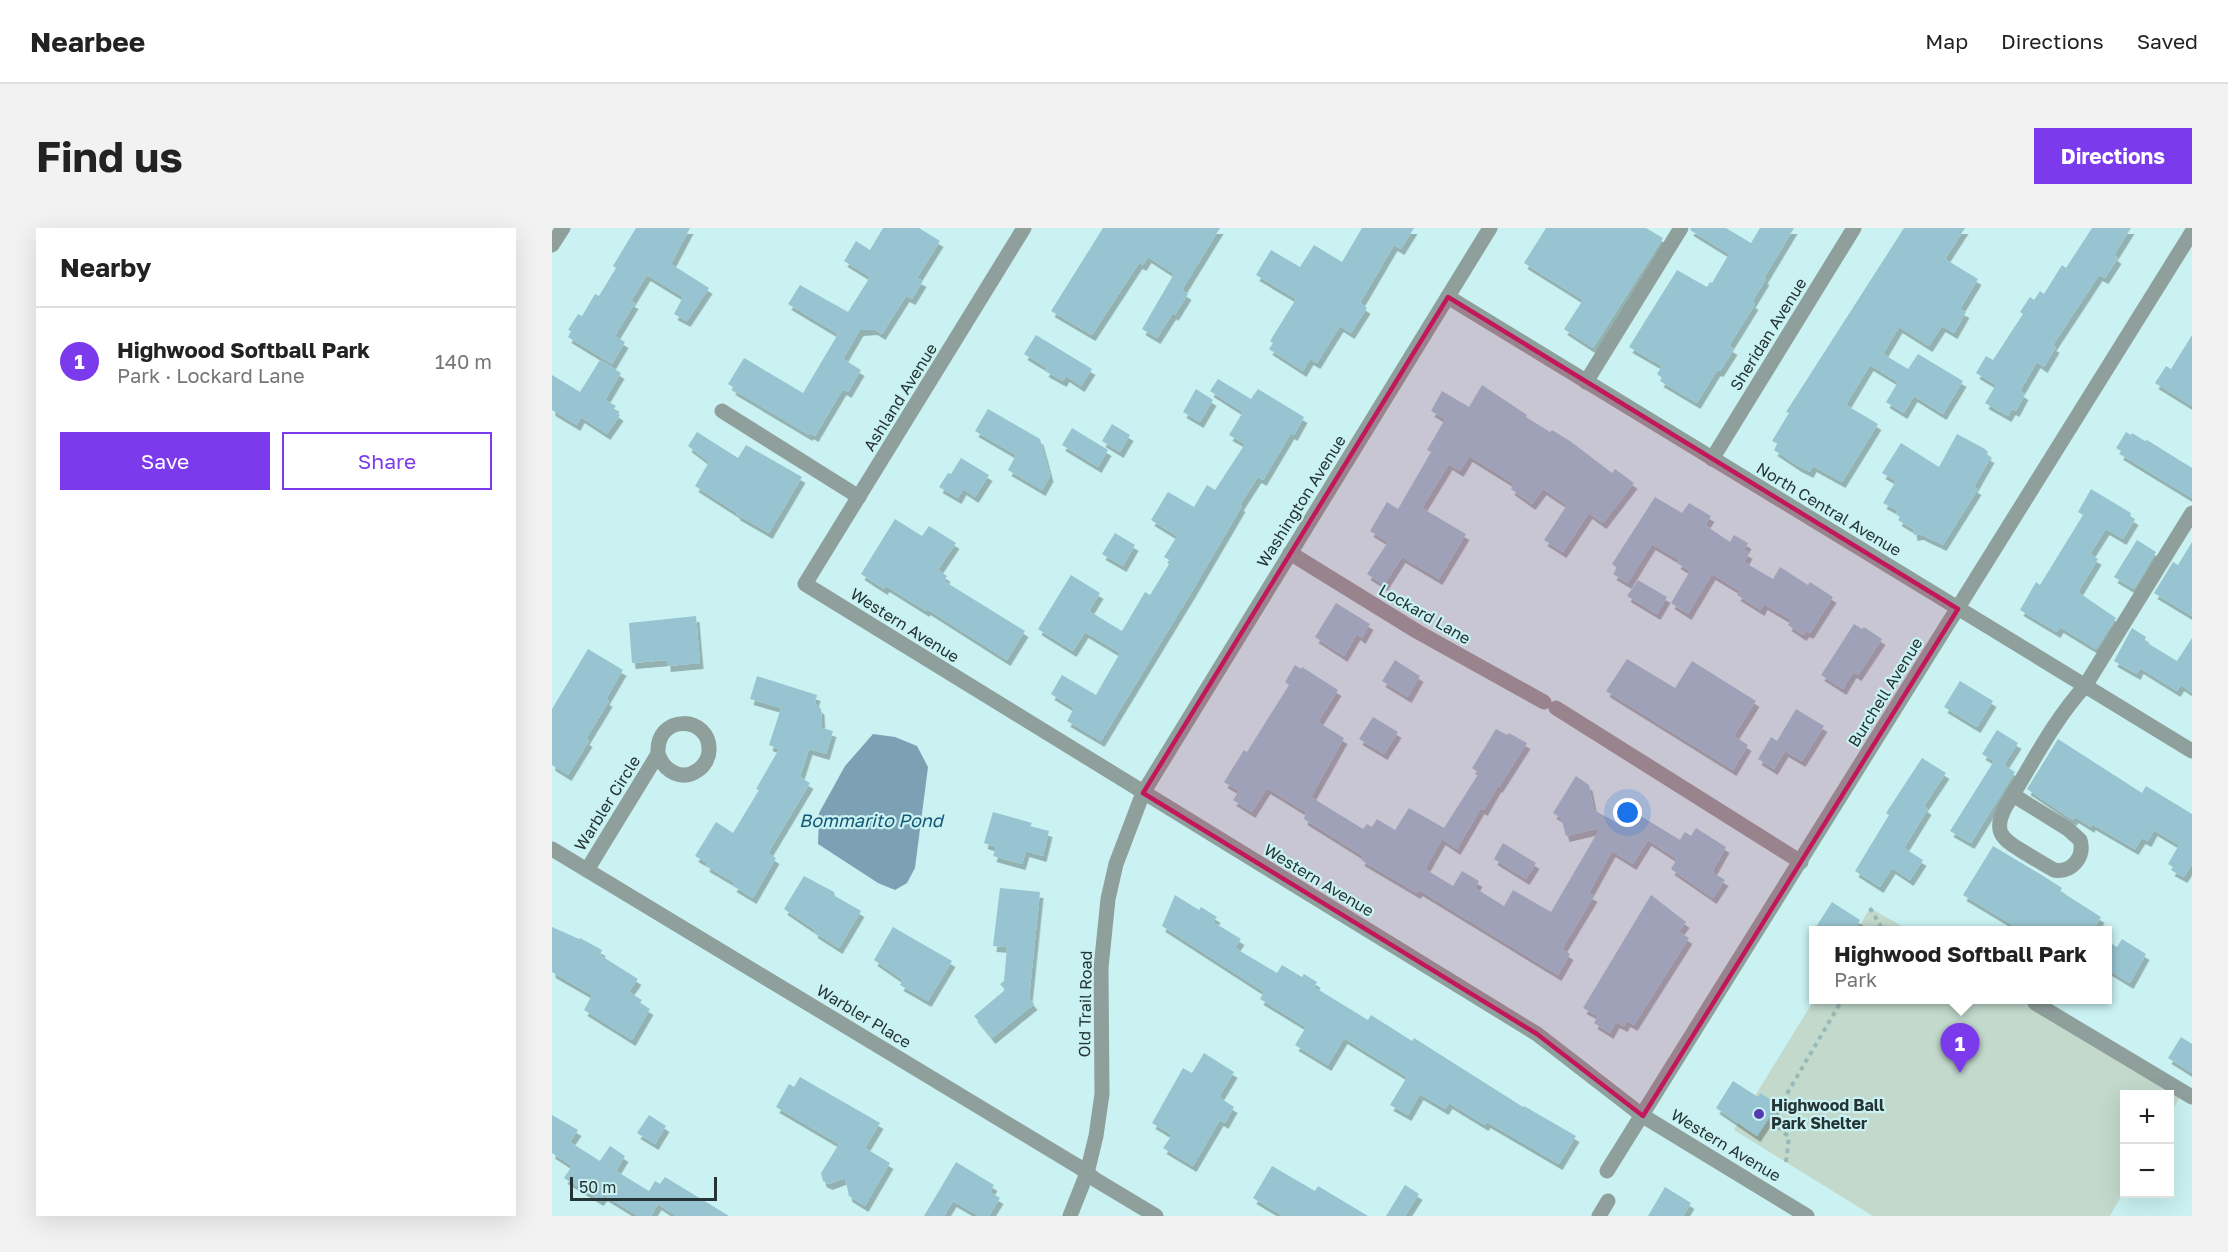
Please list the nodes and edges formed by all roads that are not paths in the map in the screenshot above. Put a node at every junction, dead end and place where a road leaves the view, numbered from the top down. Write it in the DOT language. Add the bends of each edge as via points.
graph roads {
  1 [pos="563,228"];
  2 [pos="1024,228"];
  3 [pos="1490,228"];
  4 [pos="1681,228"];
  5 [pos="1854,228"];
  6 [pos="2192,232"];
  7 [pos="552,245"];
  8 [pos="1448,297"];
  9 [pos="1586,382"];
  10 [pos="722,411"];
  11 [pos="1712,459"];
  12 [pos="859,497"];
  13 [pos="2192,513"];
  14 [pos="1290,553"];
  15 [pos="805,584"];
  16 [pos="1958,609"];
  17 [pos="2085,686"];
  18 [pos="2192,752"];
  19 [pos="658,754"];
  20 [pos="1143,793"];
  21 [pos="2013,795"];
  22 [pos="552,849"];
  23 [pos="1801,862"];
  24 [pos="587,870"];
  25 [pos="2037,1004"];
  26 [pos="2192,1097"];
  27 [pos="1643,1116"];
  28 [pos="1607,1171"];
  29 [pos="1087,1173"];
  30 [pos="1608,1201"];
  31 [pos="1070,1216"];
  32 [pos="1156,1216"];
  33 [pos="1599,1216"];
  34 [pos="1807,1216"];
  1 -- 7 [label="street"];
  2 -- 12 [label="street, Ashland Avenue"];
  3 -- 8 [label="street, Washington Avenue"];
  4 -- 9 [label="street"];
  5 -- 11 [label="street, Sheridan Avenue"];
  6 -- 16 [label="street, Burchell Avenue"];
  8 -- 9 [label="street, North Central Avenue"];
  8 -- 14 [label="street, Washington Avenue"];
  9 -- 11 [label="street, North Central Avenue"];
  10 -- 12 [label="street"];
  11 -- 16 [label="street, North Central Avenue"];
  12 -- 15 [label="street, Ashland Avenue"];
  13 -- 17 [label="street"];
  14 -- 20 [label="street, Washington Avenue"];
  14 -- 23 [label="street, Lockard Lane" via="1418,632 1550,705"];
  15 -- 20 [label="street, Western Avenue"];
  16 -- 17 [label="street, North Central Avenue"];
  16 -- 23 [label="street, Burchell Avenue"];
  17 -- 18 [label="street, North Central Avenue"];
  17 -- 21 [label="street" via="2056,724"];
  19 -- 24 [label="street, Warbler Circle"];
  20 -- 27 [label="street, Western Avenue" via="1537,1034"];
  20 -- 29 [label="street, Old Trail Road" via="1116,864 1108,899 1101,968 1102,1094"];
  21 -- 21 [label="street" via="2000,816 1999,825 2006,841 2054,870 2070,868 2081,852 2080,840"];
  22 -- 24 [label="street, Warbler Place"];
  23 -- 27 [label="street, Burchell Avenue"];
  24 -- 29 [label="street, Warbler Place"];
  25 -- 26 [label="street"];
  27 -- 28 [label="street, Burchell Avenue"];
  27 -- 34 [label="street, Western Avenue"];
  29 -- 31 [label="street, Old Trail Road"];
  29 -- 32 [label="street, Warbler Place"];
  30 -- 33 [label="street"];
}
